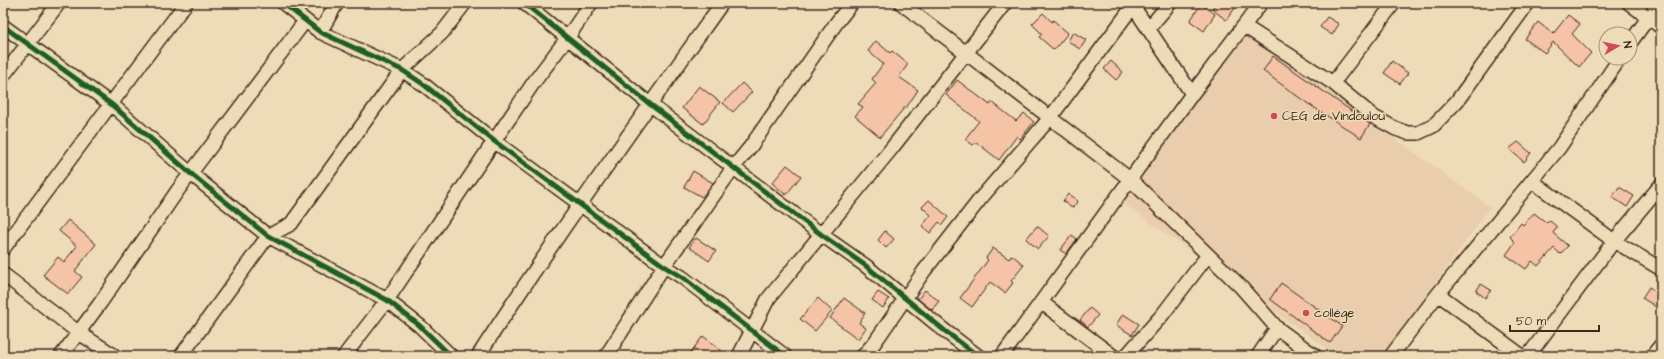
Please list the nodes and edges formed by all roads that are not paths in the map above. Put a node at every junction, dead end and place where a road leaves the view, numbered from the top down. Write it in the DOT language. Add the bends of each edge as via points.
graph roads {
  1 [pos="59,3"];
  2 [pos="186,3"];
  3 [pos="283,3"];
  4 [pos="337,3"];
  5 [pos="465,3"];
  6 [pos="524,3"];
  7 [pos="590,3"];
  8 [pos="722,3"];
  9 [pos="852,3"];
  10 [pos="901,3"];
  11 [pos="1005,3"];
  12 [pos="1170,3"];
  13 [pos="1261,3"];
  14 [pos="1394,3"];
  15 [pos="1528,3"];
  16 [pos="1629,3"];
  17 [pos="1659,3"];
  18 [pos="1132,5"];
  19 [pos="1648,17"];
  20 [pos="305,21"];
  21 [pos="3,26"];
  22 [pos="1244,26"];
  23 [pos="1661,27"];
  24 [pos="1148,29"];
  25 [pos="1638,31"];
  26 [pos="320,32"];
  27 [pos="568,37"];
  28 [pos="28,44"];
  29 [pos="966,53"];
  30 [pos="1615,66"];
  31 [pos="402,70"];
  32 [pos="3,76"];
  33 [pos="1333,83"];
  34 [pos="1192,94"];
  35 [pos="111,104"];
  36 [pos="651,104"];
  37 [pos="1050,118"];
  38 [pos="494,141"];
  39 [pos="733,168"];
  40 [pos="190,174"];
  41 [pos="1130,180"];
  42 [pos="1532,181"];
  43 [pos="1661,185"];
  44 [pos="580,203"];
  45 [pos="822,235"];
  46 [pos="268,236"];
  47 [pos="1614,241"];
  48 [pos="3,249"];
  49 [pos="1208,255"];
  50 [pos="664,266"];
  51 [pos="1661,269"];
  52 [pos="3,274"];
  53 [pos="1438,294"];
  54 [pos="905,298"];
  55 [pos="387,300"];
  56 [pos="1041,302"];
  57 [pos="1277,328"];
  58 [pos="751,331"];
  59 [pos="78,333"];
  60 [pos="1661,345"];
  61 [pos="61,356"];
  62 [pos="115,356"];
  63 [pos="182,356"];
  64 [pos="344,356"];
  65 [pos="451,356"];
  66 [pos="478,356"];
  67 [pos="606,356"];
  68 [pos="739,356"];
  69 [pos="786,356"];
  70 [pos="863,356"];
  71 [pos="978,356"];
  72 [pos="1002,356"];
  73 [pos="1114,356"];
  74 [pos="1126,356"];
  75 [pos="1258,356"];
  76 [pos="1315,356"];
  77 [pos="1392,356"];
  78 [pos="1522,356"];
  79 [pos="1528,356"];
  80 [pos="1652,356"];
  1 -- 28 [label="street"];
  2 -- 35 [label="street"];
  3 -- 20 [label="street"];
  4 -- 26 [label="street"];
  5 -- 31 [label="street" via="442,33"];
  6 -- 27 [label="street"];
  7 -- 27 [label="street"];
  8 -- 36 [label="street"];
  9 -- 39 [label="street"];
  10 -- 29 [label="street"];
  11 -- 29 [label="street"];
  12 -- 24 [label="street"];
  13 -- 22 [label="street"];
  14 -- 33 [label="street"];
  15 -- 33 [label="street" via="1457,102 1433,126 1418,133 1396,129 1374,117"];
  16 -- 19 [label="street"];
  17 -- 19 [label="street"];
  18 -- 24 [label="street"];
  18 -- 37 [label="street"];
  19 -- 23 [label="street"];
  19 -- 25 [label="street"];
  20 -- 26 [label="street"];
  20 -- 40 [label="street"];
  21 -- 28 [label="street"];
  22 -- 33 [label="street"];
  22 -- 34 [label="street"];
  24 -- 34 [label="street"];
  26 -- 31 [label="street"];
  27 -- 36 [label="street"];
  27 -- 38 [label="street"];
  28 -- 32 [label="street"];
  28 -- 35 [label="street"];
  29 -- 37 [label="street"];
  29 -- 45 [label="street"];
  30 -- 42 [label="street" via="1559,148"];
  31 -- 38 [label="street"];
  31 -- 46 [label="street" via="291,224"];
  34 -- 41 [label="street"];
  35 -- 40 [label="street"];
  35 -- 48 [label="street"];
  36 -- 39 [label="street"];
  36 -- 44 [label="street"];
  37 -- 41 [label="street"];
  37 -- 54 [label="street" via="981,198"];
  38 -- 44 [label="street"];
  38 -- 55 [label="street"];
  39 -- 45 [label="street"];
  39 -- 50 [label="street"];
  40 -- 46 [label="street"];
  40 -- 59 [label="street"];
  41 -- 49 [label="street"];
  41 -- 56 [label="street"];
  42 -- 47 [label="street"];
  42 -- 53 [label="street"];
  43 -- 47 [label="street"];
  44 -- 50 [label="street"];
  44 -- 66 [label="street"];
  45 -- 54 [label="street"];
  45 -- 58 [label="street" via="768,299"];
  46 -- 55 [label="street"];
  46 -- 63 [label="street"];
  47 -- 51 [label="street"];
  47 -- 79 [label="street"];
  49 -- 57 [label="street"];
  49 -- 74 [label="street" via="1163,314"];
  50 -- 58 [label="street"];
  50 -- 67 [label="street"];
  52 -- 59 [label="street"];
  53 -- 77 [label="street"];
  53 -- 78 [label="street"];
  54 -- 70 [label="street"];
  54 -- 71 [label="street"];
  55 -- 64 [label="street"];
  55 -- 65 [label="street" via="420,326"];
  56 -- 72 [label="street"];
  56 -- 73 [label="street"];
  57 -- 75 [label="street"];
  57 -- 76 [label="street"];
  58 -- 68 [label="street"];
  58 -- 69 [label="street"];
  59 -- 61 [label="street"];
  59 -- 62 [label="street"];
  60 -- 80 [label="street"];
}
